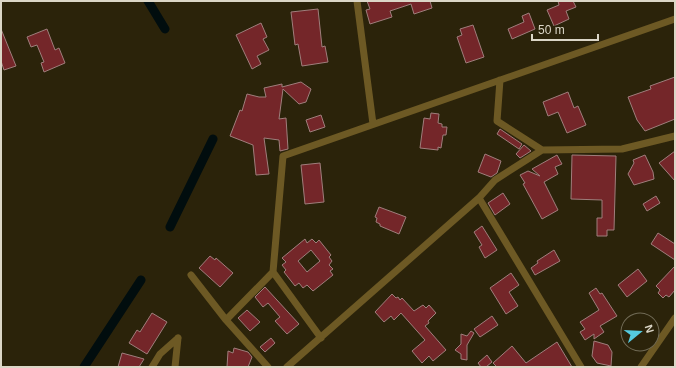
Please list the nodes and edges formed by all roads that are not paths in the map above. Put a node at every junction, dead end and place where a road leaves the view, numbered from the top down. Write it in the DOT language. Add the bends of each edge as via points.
graph roads {
  1 [pos="357,1"];
  2 [pos="675,19"];
  3 [pos="500,80"];
  4 [pos="373,124"];
  5 [pos="675,136"];
  6 [pos="542,150"];
  7 [pos="479,198"];
  8 [pos="273,272"];
  9 [pos="192,275"];
  10 [pos="675,318"];
  11 [pos="226,320"];
  12 [pos="321,338"];
  13 [pos="152,367"];
  14 [pos="175,367"];
  15 [pos="268,367"];
  16 [pos="287,367"];
  17 [pos="581,367"];
  18 [pos="643,367"];
  1 -- 4 [label="street"];
  2 -- 3 [label="street"];
  3 -- 4 [label="street"];
  3 -- 6 [label="street" via="497,121"];
  4 -- 8 [label="street" via="283,156"];
  5 -- 6 [label="street" via="622,150"];
  6 -- 7 [label="street" via="495,180"];
  7 -- 12 [label="street"];
  7 -- 17 [label="street"];
  8 -- 11 [label="street"];
  8 -- 12 [label="street"];
  9 -- 11 [label="street"];
  10 -- 18 [label="street"];
  11 -- 15 [label="street"];
  12 -- 16 [label="street"];
  13 -- 14 [label="street" via="160,354 178,338"];
}
